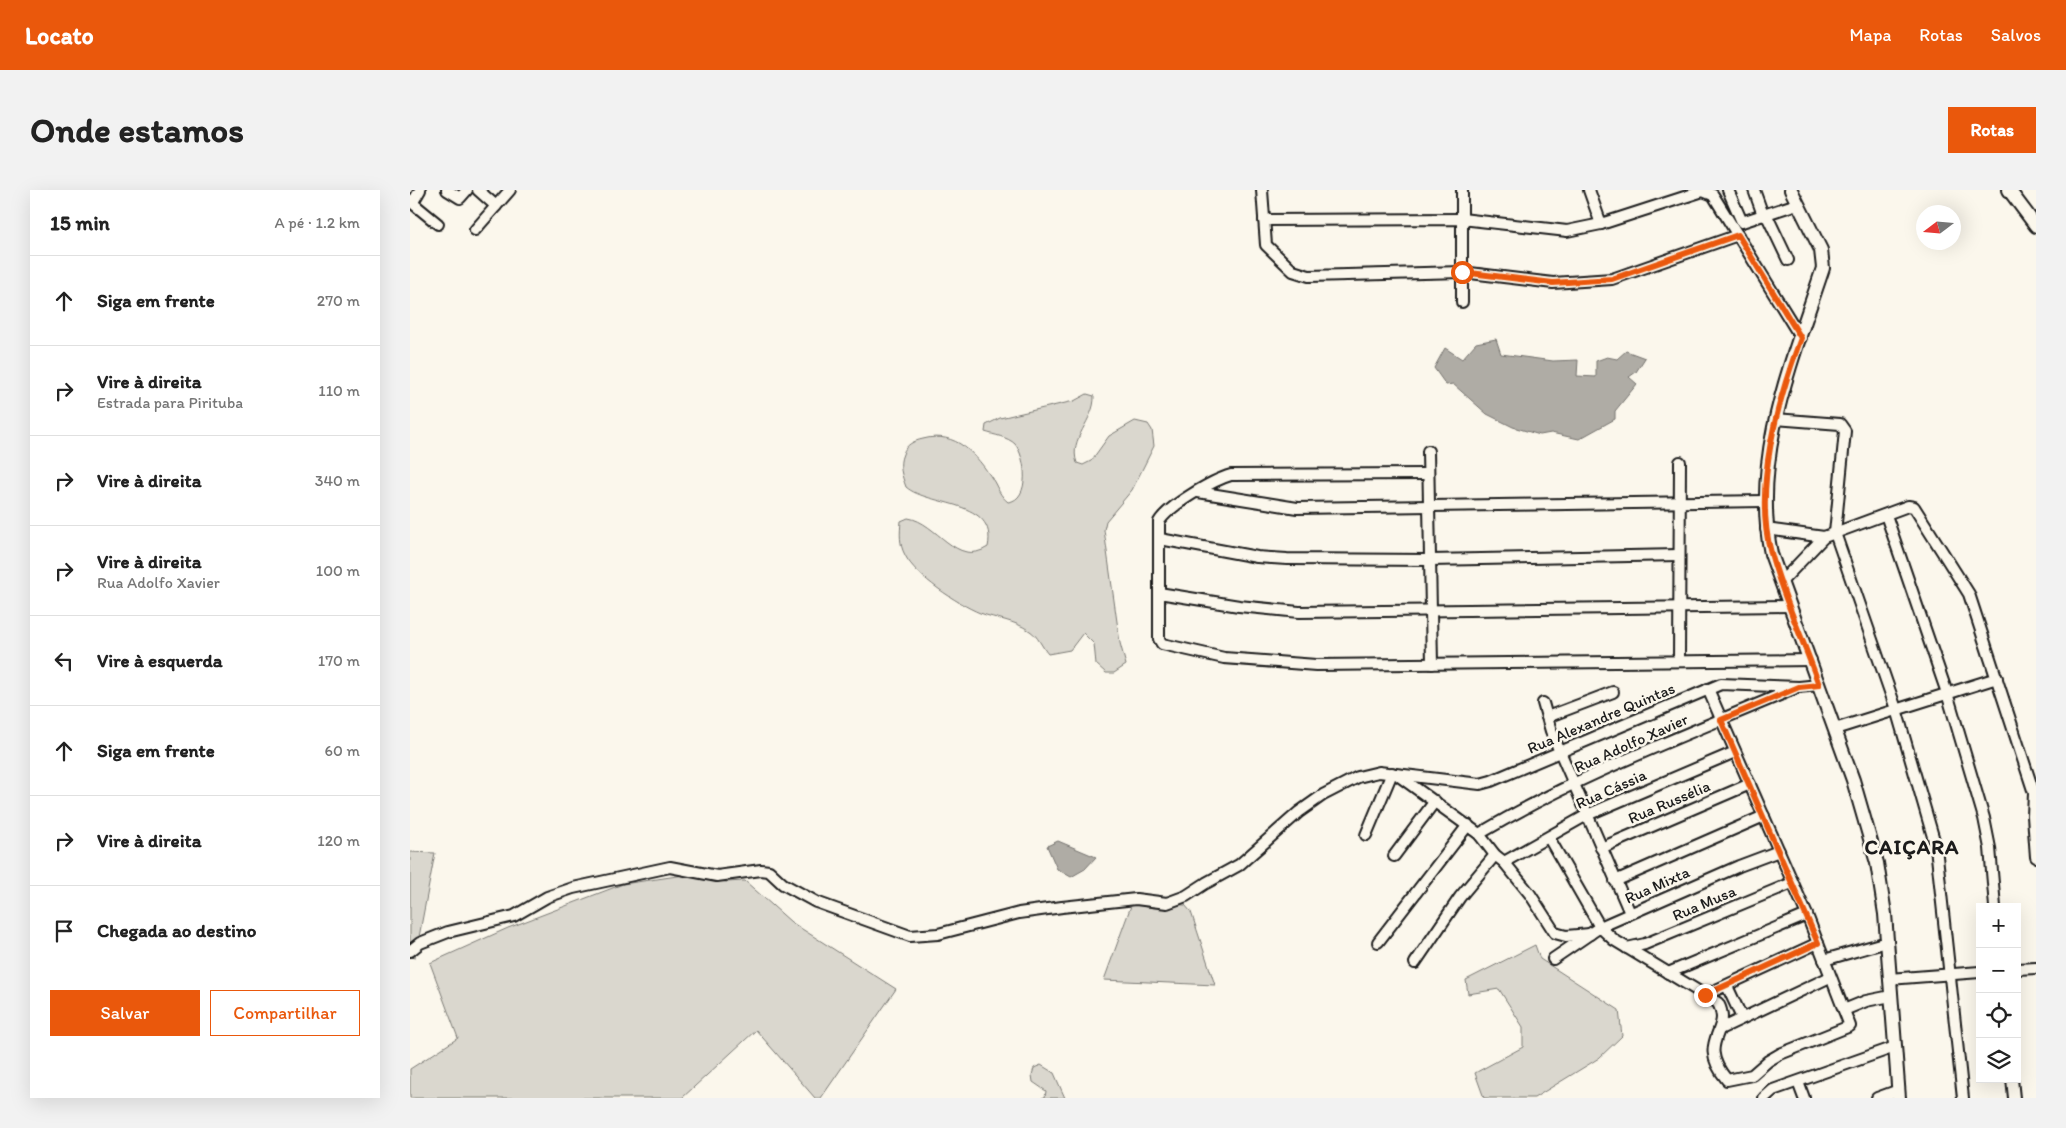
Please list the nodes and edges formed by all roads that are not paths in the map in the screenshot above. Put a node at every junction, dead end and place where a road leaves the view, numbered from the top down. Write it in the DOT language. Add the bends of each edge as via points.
graph roads {
  1 [pos="420,190"];
  2 [pos="447,190"];
  3 [pos="467,190"];
  4 [pos="478,190"];
  5 [pos="510,190"];
  6 [pos="1262,190"];
  7 [pos="1462,190"];
  8 [pos="1589,190"];
  9 [pos="1728,190"];
  10 [pos="1754,190"];
  11 [pos="1791,190"];
  12 [pos="2009,190"];
  13 [pos="1703,191"];
  14 [pos="411,202"];
  15 [pos="1797,204"];
  16 [pos="496,206"];
  17 [pos="1763,215"];
  18 [pos="1462,219"];
  19 [pos="1264,220"];
  20 [pos="438,224"];
  21 [pos="1601,224"];
  22 [pos="2036,226"];
  23 [pos="475,230"];
  24 [pos="1738,235"];
  25 [pos="1788,260"];
  26 [pos="1462,272"];
  27 [pos="1462,302"];
  28 [pos="1801,338"];
  29 [pos="1775,419"];
  30 [pos="1428,450"];
  31 [pos="1680,462"];
  32 [pos="1428,474"];
  33 [pos="1198,492"];
  34 [pos="1680,502"];
  35 [pos="1765,502"];
  36 [pos="1429,507"];
  37 [pos="1886,515"];
  38 [pos="1766,529"];
  39 [pos="1836,533"];
  40 [pos="1824,537"];
  41 [pos="1160,539"];
  42 [pos="1680,555"];
  43 [pos="1430,560"];
  44 [pos="1782,581"];
  45 [pos="1159,593"];
  46 [pos="1790,606"];
  47 [pos="1679,609"];
  48 [pos="1430,610"];
  49 [pos="1811,660"];
  50 [pos="1679,661"];
  51 [pos="1432,664"];
  52 [pos="1998,678"];
  53 [pos="1819,685"];
  54 [pos="1799,687"];
  55 [pos="1708,689"];
  56 [pos="1613,692"];
  57 [pos="1947,693"];
  58 [pos="1543,702"];
  59 [pos="1896,709"];
  60 [pos="1546,717"];
  61 [pos="1721,720"];
  62 [pos="1835,729"];
  63 [pos="1560,751"];
  64 [pos="1735,752"];
  65 [pos="1394,774"];
  66 [pos="1574,784"];
  67 [pos="1750,784"];
  68 [pos="1435,801"];
  69 [pos="1587,815"];
  70 [pos="1764,816"];
  71 [pos="1468,825"];
  72 [pos="1479,834"];
  73 [pos="1366,835"];
  74 [pos="1549,838"];
  75 [pos="1601,848"];
  76 [pos="1779,851"];
  77 [pos="1495,855"];
  78 [pos="1394,856"];
  79 [pos="2036,857"];
  80 [pos="1504,862"];
  81 [pos="1615,881"];
  82 [pos="1792,883"];
  83 [pos="1995,903"];
  84 [pos="1630,913"];
  85 [pos="1807,914"];
  86 [pos="1600,927"];
  87 [pos="1590,934"];
  88 [pos="1378,942"];
  89 [pos="1887,942"];
  90 [pos="1818,943"];
  91 [pos="1628,948"];
  92 [pos="410,951"];
  93 [pos="1553,959"];
  94 [pos="1824,960"];
  95 [pos="1415,963"];
  96 [pos="2036,968"];
  97 [pos="2021,969"];
  98 [pos="1976,972"];
  99 [pos="1668,973"];
  100 [pos="1950,974"];
  101 [pos="1830,977"];
  102 [pos="1889,979"];
  103 [pos="1726,986"];
  104 [pos="1705,995"];
  105 [pos="1891,996"];
  106 [pos="1844,1010"];
  107 [pos="1742,1018"];
  108 [pos="1720,1029"];
  109 [pos="1895,1046"];
  110 [pos="1798,1082"];
  111 [pos="2012,1083"];
  112 [pos="1899,1094"];
  113 [pos="1764,1098"];
  114 [pos="1804,1098"];
  115 [pos="1877,1098"];
  116 [pos="1963,1098"];
  117 [pos="2014,1098"];
  1 -- 14 [label="street"];
  2 -- 3 [label="street" via="460,198"];
  4 -- 16 [label="street"];
  5 -- 16 [label="street"];
  6 -- 19 [label="street"];
  7 -- 18 [label="street"];
  8 -- 21 [label="street"];
  9 -- 17 [label="street" via="1742,222"];
  10 -- 17 [label="street"];
  11 -- 15 [label="main road"];
  12 -- 22 [label="main road"];
  13 -- 21 [label="street"];
  13 -- 24 [label="street" via="1713,194"];
  14 -- 20 [label="street"];
  15 -- 17 [label="street"];
  15 -- 28 [label="main road" via="1821,250 1824,268"];
  16 -- 23 [label="street"];
  17 -- 25 [label="street" via="1768,218"];
  18 -- 19 [label="street"];
  18 -- 21 [label="street" via="1568,231"];
  18 -- 26 [label="street"];
  19 -- 26 [label="street" via="1269,250 1293,271 1309,276"];
  24 -- 26 [label="street" via="1612,279 1553,283"];
  24 -- 28 [label="street"];
  26 -- 27 [label="street"];
  28 -- 29 [label="main road"];
  29 -- 35 [label="main road"];
  29 -- 39 [label="street" via="1840,424 1845,430"];
  30 -- 32 [label="street"];
  31 -- 34 [label="street"];
  32 -- 33 [label="street" via="1231,475"];
  32 -- 36 [label="street"];
  33 -- 36 [label="street" via="1297,508"];
  33 -- 41 [label="street" via="1163,516 1159,522"];
  34 -- 35 [label="street"];
  34 -- 36 [label="street"];
  34 -- 42 [label="street"];
  35 -- 38 [label="main road"];
  36 -- 43 [label="street"];
  37 -- 39 [label="street"];
  37 -- 52 [label="street" via="1908,506 1914,507 1969,594"];
  37 -- 57 [label="street"];
  38 -- 40 [label="street"];
  38 -- 44 [label="main road" via="1771,554"];
  39 -- 40 [label="street"];
  39 -- 59 [label="street"];
  40 -- 44 [label="street"];
  41 -- 43 [label="street" via="1258,557"];
  41 -- 45 [label="street"];
  42 -- 43 [label="street"];
  42 -- 47 [label="street"];
  43 -- 48 [label="street"];
  44 -- 46 [label="main road"];
  45 -- 48 [label="street" via="1299,612"];
  45 -- 51 [label="street" via="1159,638 1166,647 1259,662"];
  46 -- 47 [label="street"];
  46 -- 49 [label="main road"];
  47 -- 48 [label="street"];
  47 -- 50 [label="street"];
  48 -- 51 [label="street"];
  49 -- 50 [label="street"];
  49 -- 53 [label="main road"];
  50 -- 51 [label="street"];
  52 -- 57 [label="street"];
  52 -- 79 [label="street" via="2034,793"];
  53 -- 54 [label="street, Rua Alexandre Quintas"];
  53 -- 62 [label="main road"];
  54 -- 55 [label="street, Rua Alexandre Quintas" via="1729,683"];
  54 -- 61 [label="street, Rua Adolfo Xavier"];
  55 -- 61 [label="street"];
  55 -- 63 [label="street, Rua Alexandre Quintas"];
  56 -- 60 [label="street"];
  57 -- 59 [label="street"];
  57 -- 83 [label="street" via="1984,818"];
  58 -- 60 [label="street"];
  59 -- 62 [label="street"];
  59 -- 100 [label="street" via="1936,847"];
  60 -- 63 [label="street"];
  61 -- 64 [label="street"];
  61 -- 66 [label="street, Rua Adolfo Xavier"];
  62 -- 89 [label="main road" via="1878,863"];
  63 -- 65 [label="street, Rua Alexandre Quintas" via="1480,784"];
  63 -- 66 [label="street"];
  64 -- 67 [label="street"];
  64 -- 69 [label="street, Rua Cássia"];
  65 -- 68 [label="street"];
  65 -- 73 [label="street"];
  65 -- 92 [label="street, Rua Alexandre Quintas" via="1367,774 1335,788 1280,827 1239,865 1186,896 1167,903 1136,899 1062,907 1019,913 938,934 910,936 816,902 783,884 769,871 717,876 670,868 573,888 547,897 514,916 448,932 420,943"];
  66 -- 69 [label="street"];
  66 -- 72 [label="street, Rua Adolfo Xavier" via="1515,812"];
  67 -- 70 [label="street"];
  67 -- 75 [label="street, Rua Russélia"];
  68 -- 71 [label="street"];
  68 -- 78 [label="street"];
  69 -- 74 [label="street, Rua Cássia"];
  69 -- 75 [label="street"];
  70 -- 76 [label="street"];
  70 -- 81 [label="street"];
  71 -- 72 [label="street"];
  71 -- 88 [label="street"];
  72 -- 77 [label="street"];
  74 -- 80 [label="street, Rua Cássia"];
  74 -- 86 [label="street"];
  75 -- 81 [label="street"];
  76 -- 82 [label="street"];
  76 -- 84 [label="street, Rua Mixta"];
  77 -- 80 [label="street"];
  77 -- 95 [label="street" via="1460,897"];
  80 -- 87 [label="street" via="1555,933 1566,936"];
  81 -- 84 [label="street"];
  82 -- 85 [label="street"];
  82 -- 91 [label="street, Rua Musa" via="1645,944"];
  84 -- 86 [label="street, Rua Mixta"];
  85 -- 90 [label="street"];
  85 -- 99 [label="street"];
  86 -- 87 [label="street, Rua Mixta"];
  86 -- 91 [label="street"];
  87 -- 93 [label="street, Rua Mixta"];
  89 -- 94 [label="street"];
  89 -- 102 [label="main road"];
  90 -- 94 [label="street"];
  90 -- 103 [label="street"];
  91 -- 99 [label="street"];
  94 -- 101 [label="street"];
  96 -- 97 [label="street"];
  98 -- 100 [label="street"];
  99 -- 104 [label="street"];
  100 -- 102 [label="street"];
  100 -- 116 [label="street"];
  101 -- 106 [label="street"];
  101 -- 107 [label="street"];
  102 -- 105 [label="main road"];
  103 -- 104 [label="street"];
  103 -- 107 [label="street"];
  104 -- 108 [label="street" via="1718,1003 1722,1011"];
  105 -- 106 [label="street"];
  105 -- 109 [label="main road"];
  106 -- 108 [label="street" via="1850,1026 1768,1060 1752,1075 1727,1080 1717,1068 1713,1056 1714,1039"];
  107 -- 108 [label="street"];
  109 -- 110 [label="street"];
  109 -- 112 [label="main road"];
  110 -- 113 [label="street" via="1773,1090"];
  110 -- 114 [label="street"];
  111 -- 117 [label="street"];
  112 -- 115 [label="street"];
}
